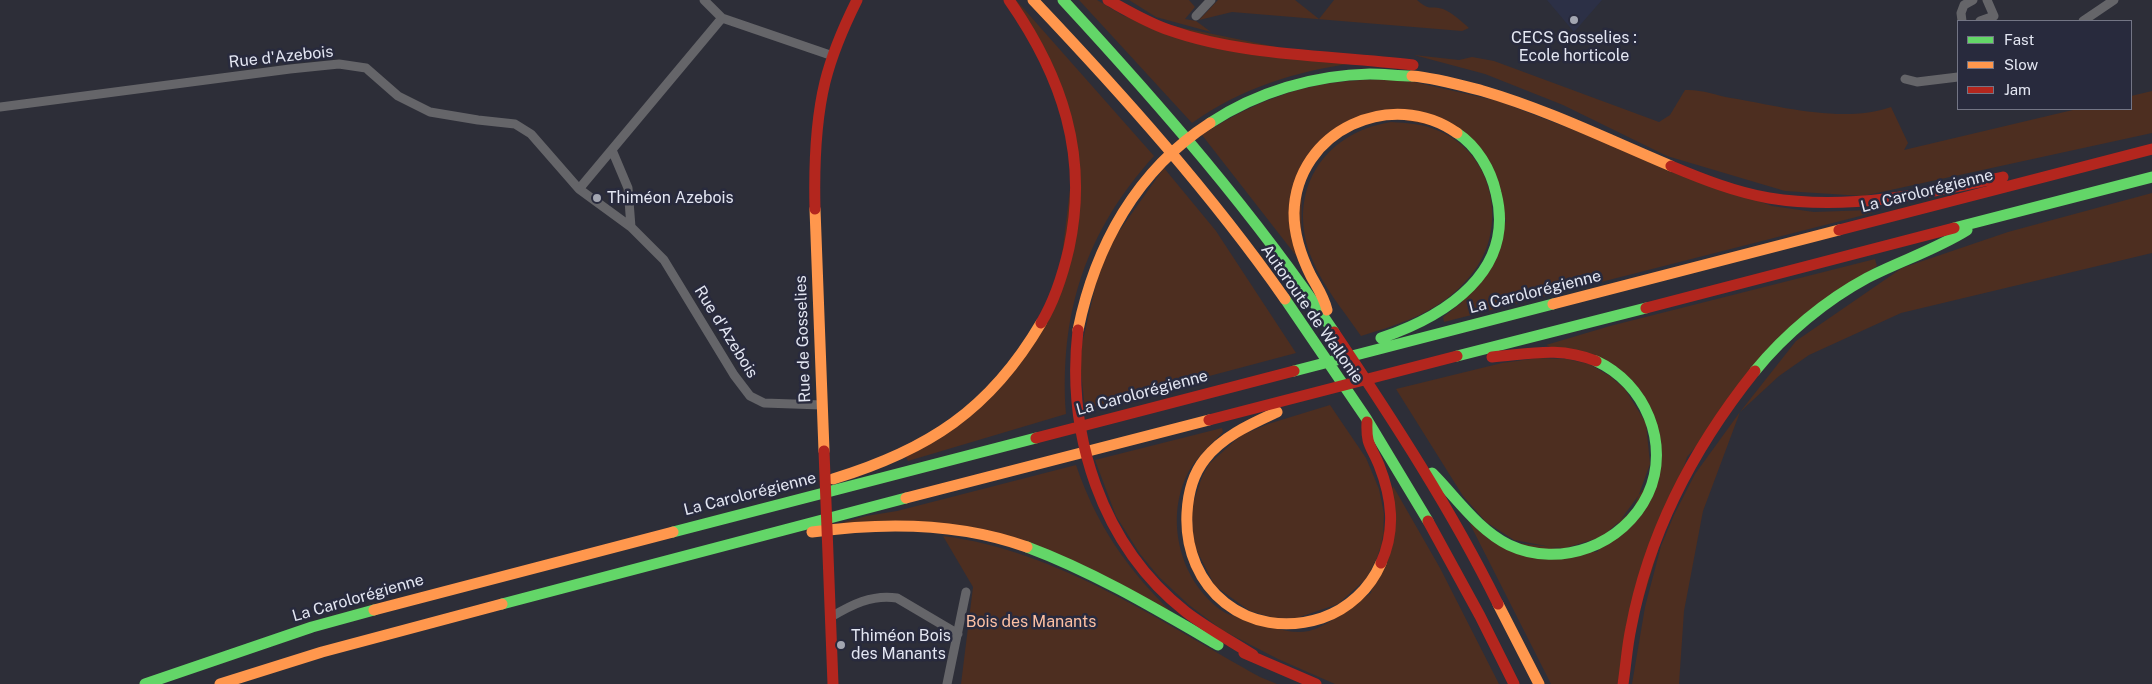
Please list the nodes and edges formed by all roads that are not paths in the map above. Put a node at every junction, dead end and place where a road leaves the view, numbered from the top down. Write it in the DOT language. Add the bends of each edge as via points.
graph roads {
  1 [pos="704,0"];
  2 [pos="857,0"];
  3 [pos="1009,0"];
  4 [pos="1033,0"];
  5 [pos="1063,0"];
  6 [pos="1108,0"];
  7 [pos="1211,0"];
  8 [pos="1973,0"];
  9 [pos="1987,0"];
  10 [pos="2114,0"];
  11 [pos="1196,16"];
  12 [pos="722,18"];
  13 [pos="1962,20"];
  14 [pos="1983,20"];
  15 [pos="2084,20"];
  16 [pos="833,56"];
  17 [pos="1957,77"];
  18 [pos="1905,79"];
  19 [pos="1477,88"];
  20 [pos="0,107"];
  21 [pos="2152,149"];
  22 [pos="612,150"];
  23 [pos="2055,175"];
  24 [pos="2152,177"];
  25 [pos="579,190"];
  26 [pos="1982,220"];
  27 [pos="631,227"];
  28 [pos="1321,304"];
  29 [pos="1449,359"];
  30 [pos="1332,361"];
  31 [pos="1320,393"];
  32 [pos="822,405"];
  33 [pos="1372,440"];
  34 [pos="1419,461"];
  35 [pos="812,495"];
  36 [pos="740,542"];
  37 [pos="966,592"];
  38 [pos="830,618"];
  39 [pos="958,634"];
  40 [pos="1253,655"];
  41 [pos="145,684"];
  42 [pos="220,684"];
  43 [pos="833,684"];
  44 [pos="947,684"];
  45 [pos="1316,684"];
  46 [pos="1514,684"];
  47 [pos="1539,684"];
  48 [pos="1623,684"];
  1 -- 12 [label="street"];
  2 -- 16 [label="main road, Rue de Gosselies"];
  3 -- 35 [label="main road" via="1028,28 1057,86 1074,150 1076,216 1062,279 1022,358 1002,382 958,421 910,450 829,481"];
  4 -- 33 [label="main road, Autoroute de Wallonie" via="1188,173 1293,311 1367,420"];
  5 -- 28 [label="main road, Autoroute de Wallonie" via="1170,118"];
  6 -- 19 [label="main road" via="1175,32 1221,44 1429,67 1462,75"];
  7 -- 11 [label="street"];
  8 -- 13 [label="street" via="1964,5"];
  9 -- 14 [label="street" via="1994,16"];
  10 -- 15 [label="street"];
  12 -- 16 [label="street"];
  12 -- 22 [label="street"];
  16 -- 32 [label="main road, Rue de Gosselies" via="818,123 815,206"];
  17 -- 18 [label="street" via="1917,82"];
  19 -- 23 [label="main road" via="1716,184 1801,203 1840,205 1876,202 2011,175"];
  19 -- 40 [label="main road" via="1428,77 1359,73 1324,77 1264,94 1238,106 1188,138 1147,177 1108,234 1092,271 1081,308 1074,380 1081,436 1098,493 1126,546 1153,581 1186,611"];
  20 -- 25 [label="street, Rue d'Azebois" via="340,64 366,68 398,96 430,112 515,124 531,134"];
  21 -- 23 [label="main road, La Carolorégienne"];
  22 -- 25 [label="street"];
  22 -- 27 [label="street" via="628,188"];
  23 -- 30 [label="main road, La Carolorégienne"];
  24 -- 26 [label="main road"];
  25 -- 27 [label="street, Rue d'Azebois"];
  26 -- 29 [label="main road"];
  26 -- 48 [label="main road" via="1955,238 1851,287 1802,323 1761,363 1724,411 1692,461 1666,511 1632,619"];
  27 -- 32 [label="street, Rue d'Azebois" via="664,260 750,396 764,403"];
  28 -- 30 [label="main road" via="1300,250 1295,228 1295,204 1308,163 1324,144 1342,129 1361,120 1398,112 1447,125 1474,145 1491,173 1501,213 1494,253 1483,270 1460,298 1437,315"];
  28 -- 34 [label="main road, Autoroute de Wallonie" via="1329,324"];
  29 -- 31 [label="main road"];
  29 -- 34 [label="main road" via="1550,350 1569,353 1610,368 1637,393 1648,414 1656,449 1654,479 1649,494 1636,513 1606,541 1588,550 1562,555 1524,550 1508,544 1487,530"];
  30 -- 35 [label="main road, La Carolorégienne"];
  31 -- 33 [label="main road" via="1244,426 1204,460 1190,491 1185,523 1186,541 1192,558 1208,588 1236,611 1272,624 1301,624 1315,620 1355,600 1383,562 1392,519 1390,497"];
  31 -- 36 [label="main road"];
  32 -- 38 [label="main road, Rue de Gosselies"];
  33 -- 46 [label="main road" via="1446,552"];
  34 -- 47 [label="main road, Autoroute de Wallonie" via="1465,540"];
  35 -- 41 [label="main road, La Carolorégienne" via="312,627"];
  36 -- 40 [label="main road" via="869,526 915,526 994,537 1063,562 1220,646"];
  36 -- 42 [label="main road" via="404,629"];
  37 -- 39 [label="street"];
  38 -- 39 [label="street" via="851,606 887,596 897,598"];
  38 -- 43 [label="main road, Rue de Gosselies"];
  39 -- 44 [label="street"];
  40 -- 45 [label="main road"];
}
